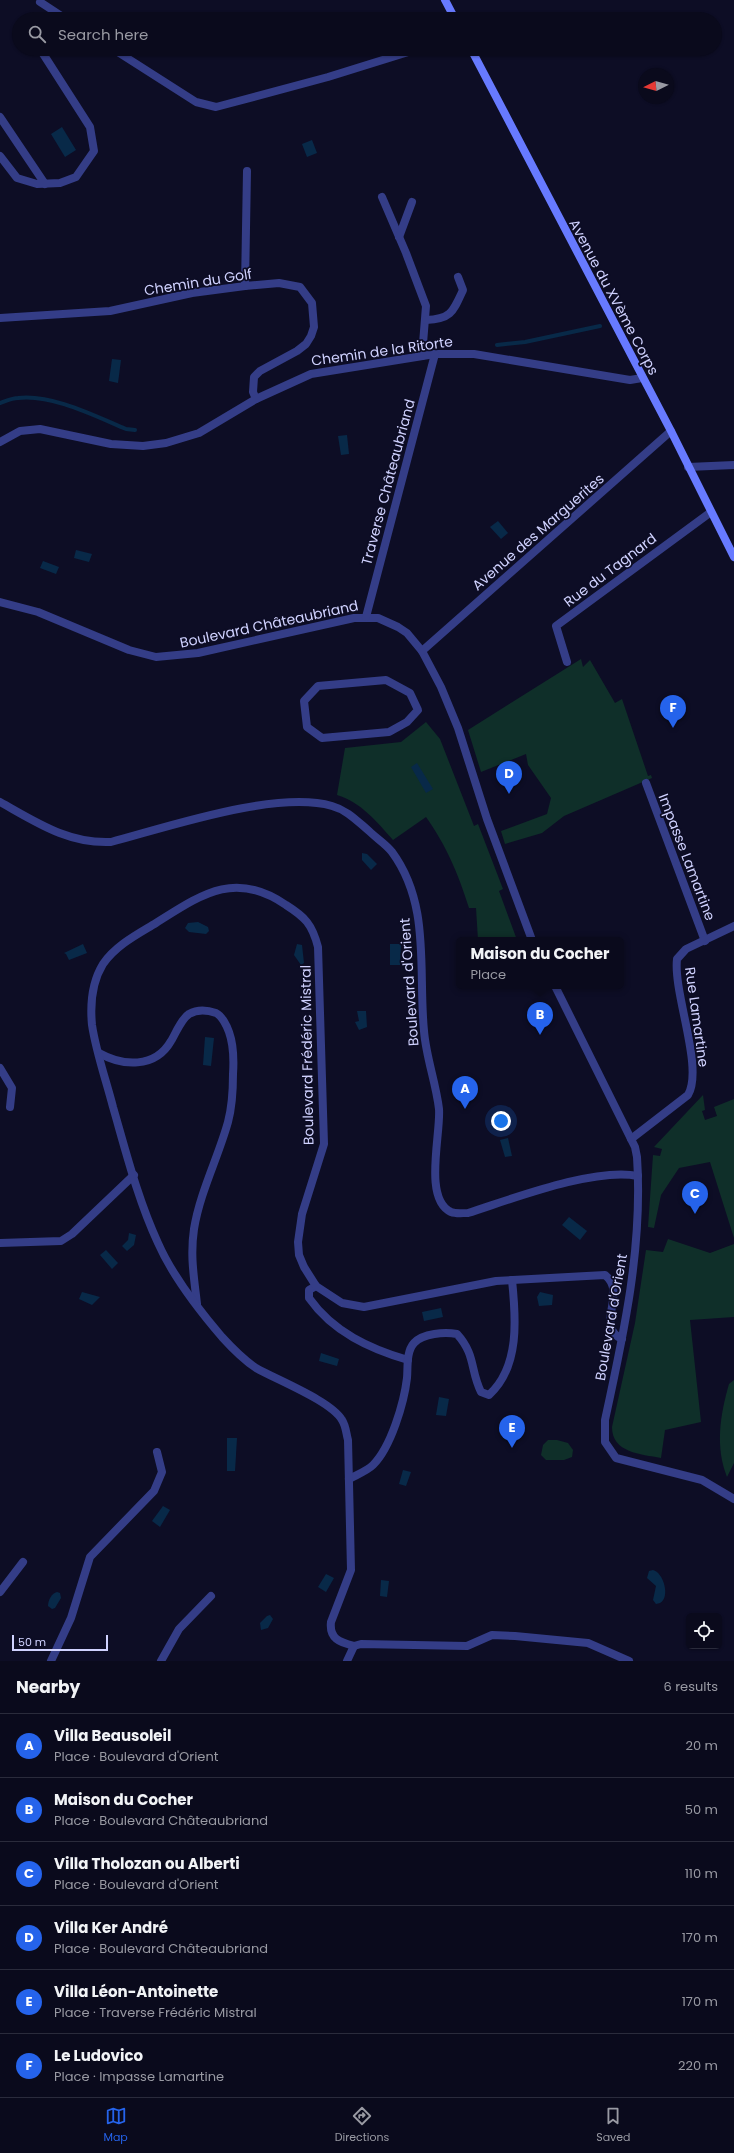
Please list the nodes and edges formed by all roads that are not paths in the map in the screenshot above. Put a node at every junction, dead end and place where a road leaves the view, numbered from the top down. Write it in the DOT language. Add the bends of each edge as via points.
graph roads {
  1 [pos="445,0"];
  2 [pos="40,2"];
  3 [pos="55,12"];
  4 [pos="451,12"];
  5 [pos="44,56"];
  6 [pos="124,56"];
  7 [pos="396,56"];
  8 [pos="475,56"];
  9 [pos="0,117"];
  10 [pos="0,156"];
  11 [pos="247,171"];
  12 [pos="44,184"];
  13 [pos="382,196"];
  14 [pos="412,202"];
  15 [pos="399,237"];
  16 [pos="458,277"];
  17 [pos="245,286"];
  18 [pos="0,318"];
  19 [pos="426,320"];
  20 [pos="435,354"];
  21 [pos="422,356"];
  22 [pos="642,378"];
  23 [pos="256,400"];
  24 [pos="671,432"];
  25 [pos="0,442"];
  26 [pos="734,465"];
  27 [pos="688,467"];
  28 [pos="711,512"];
  29 [pos="734,557"];
  30 [pos="0,602"];
  31 [pos="366,617"];
  32 [pos="422,651"];
  33 [pos="567,662"];
  34 [pos="304,701"];
  35 [pos="646,783"];
  36 [pos="0,802"];
  37 [pos="734,926"];
  38 [pos="531,937"];
  39 [pos="705,941"];
  40 [pos="556,989"];
  41 [pos="98,1053"];
  42 [pos="0,1068"];
  43 [pos="10,1107"];
  44 [pos="631,1139"];
  45 [pos="134,1175"];
  46 [pos="638,1176"];
  47 [pos="0,1243"];
  48 [pos="512,1280"];
  49 [pos="316,1286"];
  50 [pos="198,1306"];
  51 [pos="622,1339"];
  52 [pos="408,1360"];
  53 [pos="157,1452"];
  54 [pos="349,1479"];
  55 [pos="734,1499"];
  56 [pos="23,1562"];
  57 [pos="0,1592"];
  58 [pos="211,1596"];
  59 [pos="354,1646"];
  60 [pos="51,1661"];
  61 [pos="161,1661"];
  62 [pos="347,1661"];
  63 [pos="629,1661"];
  1 -- 4 [label="main road"];
  2 -- 3 [label="street"];
  5 -- 12 [label="street" via="90,127 94,151 76,178"];
  6 -- 7 [label="street" via="196,102 216,107"];
  8 -- 22 [label="main road, Avenue du XVème Corps"];
  9 -- 12 [label="street"];
  10 -- 12 [label="street" via="17,178"];
  11 -- 17 [label="street"];
  13 -- 15 [label="street"];
  14 -- 15 [label="street"];
  15 -- 19 [label="street" via="426,306"];
  16 -- 19 [label="street" via="463,290 452,313 440,319"];
  17 -- 18 [label="street, Chemin du Golf" via="192,293 110,311"];
  17 -- 23 [label="street, Chemin du Golf" via="279,283 300,287 312,303 314,315 314,327 306,344 254,377 253,392"];
  19 -- 21 [label="street"];
  20 -- 21 [label="street, Chemin de la Ritorte"];
  20 -- 22 [label="street, Chemin de la Ritorte" via="474,354 541,363 630,380"];
  20 -- 31 [label="street, Traverse Châteaubriand"];
  21 -- 23 [label="street, Chemin de la Ritorte" via="312,374"];
  22 -- 24 [label="main road, Avenue du XVème Corps"];
  23 -- 25 [label="street, Chemin de la Ritorte" via="199,432 166,443 144,446 110,444 40,429 20,431"];
  24 -- 27 [label="main road, Avenue du XVème Corps"];
  24 -- 32 [label="street, Avenue des Marguerites"];
  26 -- 27 [label="street"];
  27 -- 28 [label="main road, Avenue du XVème Corps"];
  28 -- 29 [label="main road, Avenue du XVème Corps"];
  28 -- 33 [label="street, Rue du Tagnard" via="556,626"];
  30 -- 31 [label="street, Boulevard Châteaubriand" via="38,612 129,650 156,657 198,653 342,620"];
  31 -- 32 [label="street, Boulevard Châteaubriand" via="378,618 407,632"];
  32 -- 38 [label="street, Boulevard Châteaubriand" via="458,728 487,819"];
  34 -- 34 [label="street" via="307,727 322,738 389,732 407,722 418,710 410,694 386,680 318,686"];
  35 -- 39 [label="street, Impasse Lamartine"];
  36 -- 46 [label="street, Boulevard d'Orient" via="61,835 94,843 111,842 248,807 306,802 344,810 391,850 411,886 420,927 424,1042 439,1109 435,1183 438,1197 444,1207 452,1212 468,1213 568,1183 616,1173"];
  37 -- 39 [label="street, Rue Lamartine"];
  39 -- 44 [label="street, Rue Lamartine" via="681,954 677,959 676,968 690,1047 692,1088 688,1095"];
  40 -- 44 [label="street"];
  41 -- 45 [label="street, Boulevard Frédéric Mistral"];
  41 -- 49 [label="street, Boulevard Frédéric Mistral" via="92,1025 96,977 104,963 120,946 138,934 199,896 227,887 261,891 277,898 304,917 312,926 318,946 324,1144 302,1214 298,1242 302,1261"];
  41 -- 50 [label="street" via="123,1063 147,1060 170,1044 188,1014 196,1011 205,1010 218,1014 226,1025 234,1051 233,1086 229,1121 199,1204 194,1227 191,1252"];
  42 -- 43 [label="street" via="12,1088"];
  44 -- 46 [label="street" via="637,1157"];
  45 -- 47 [label="street" via="62,1241"];
  45 -- 50 [label="street, Boulevard Frédéric Mistral" via="158,1243"];
  46 -- 51 [label="street, Boulevard d'Orient" via="634,1276"];
  48 -- 49 [label="street, Boulevard Frédéric Mistral" via="364,1307 342,1303"];
  48 -- 51 [label="street, Boulevard Frédéric Mistral" via="605,1275 610,1279 615,1292 610,1329 615,1336"];
  48 -- 52 [label="street" via="515,1324 512,1346 502,1379 489,1395 481,1392 472,1356 467,1345 457,1334 440,1333 414,1342"];
  49 -- 52 [label="street" via="309,1290 309,1298 333,1326 368,1346"];
  50 -- 54 [label="street, Boulevard Frédéric Mistral" via="223,1338 254,1366 326,1405 342,1420 348,1440"];
  51 -- 55 [label="street, Boulevard d'Orient" via="604,1431 605,1442 610,1451 616,1458 627,1462 702,1480"];
  52 -- 54 [label="street" via="405,1391 391,1434 372,1466"];
  53 -- 60 [label="street" via="162,1472 154,1491 90,1557 71,1618"];
  54 -- 59 [label="street, Boulevard Frédéric Mistral" via="351,1570 330,1629 332,1636 340,1642"];
  56 -- 57 [label="street"];
  58 -- 61 [label="street" via="179,1628"];
  59 -- 62 [label="street"];
  59 -- 63 [label="street" via="467,1646 492,1635 500,1635 588,1643"];
}
